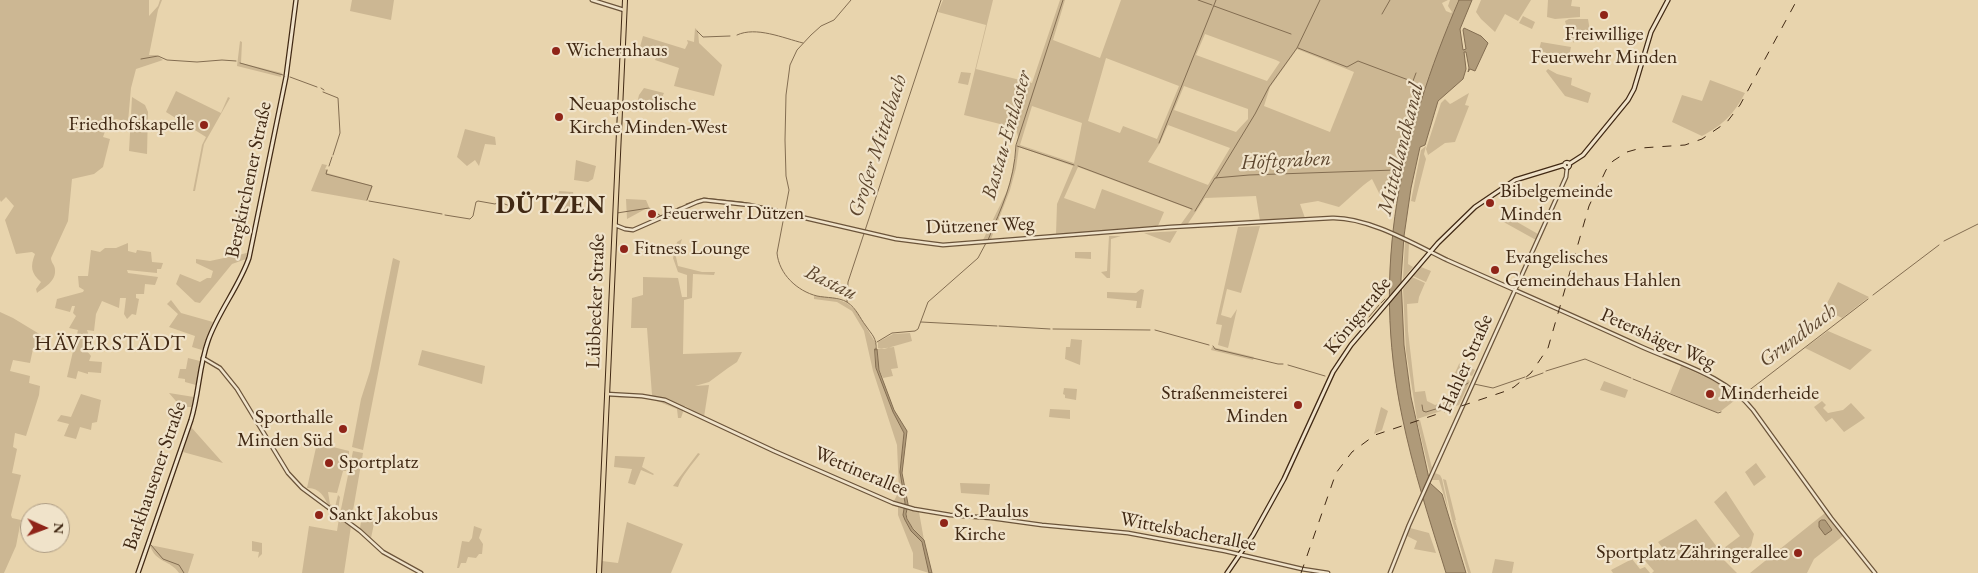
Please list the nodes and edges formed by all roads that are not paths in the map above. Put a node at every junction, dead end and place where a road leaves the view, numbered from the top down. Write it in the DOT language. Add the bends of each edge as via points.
graph roads {
  1 [pos="296,0"];
  2 [pos="592,0"];
  3 [pos="625,0"];
  4 [pos="1668,0"];
  5 [pos="624,10"];
  6 [pos="1567,166"];
  7 [pos="614,223"];
  8 [pos="1238,224"];
  9 [pos="1431,251"];
  10 [pos="1514,290"];
  11 [pos="203,358"];
  12 [pos="199,387"];
  13 [pos="607,394"];
  14 [pos="1042,525"];
  15 [pos="1239,554"];
  16 [pos="138,573"];
  17 [pos="421,573"];
  18 [pos="599,573"];
  19 [pos="1227,573"];
  20 [pos="1328,573"];
  21 [pos="1390,573"];
  22 [pos="1876,573"];
  1 -- 11 [label="main road, Bergkirchener Straße" via="286,77 249,258"];
  2 -- 5 [label="street"];
  3 -- 5 [label="main road, Lübbecker Straße"];
  4 -- 6 [label="main road, Königstraße" via="1651,32 1634,89 1625,106 1583,155"];
  5 -- 7 [label="main road, Lübbecker Straße"];
  6 -- 9 [label="main road, Königstraße" via="1525,176 1504,186 1475,207"];
  6 -- 10 [label="street, Hahler Straße" via="1566,177"];
  7 -- 8 [label="street, Dützener Weg" via="633,230 704,200 749,205 927,244"];
  7 -- 13 [label="main road, Lübbecker Straße"];
  8 -- 9 [label="street, Petershäger Weg" via="1342,218 1357,220"];
  9 -- 10 [label="street, Petershäger Weg"];
  9 -- 15 [label="main road, Königstraße" via="1341,358 1288,472"];
  10 -- 21 [label="street, Hahler Straße"];
  10 -- 22 [label="street, Petershäger Weg" via="1733,390 1753,410 1825,510"];
  11 -- 12 [label="main road, Bergkirchener Straße"];
  11 -- 17 [label="street" via="220,368 237,389 288,473 302,488 383,552"];
  12 -- 16 [label="main road, Barkhausener Straße" via="192,420"];
  13 -- 14 [label="street, Wettinerallee" via="658,398 908,508"];
  13 -- 18 [label="main road, Lübbecker Straße"];
  14 -- 15 [label="street, Wittelsbacherallee" via="1128,533"];
  15 -- 19 [label="main road, Königstraße"];
  15 -- 20 [label="street, Wittelsbacherallee"];
}
